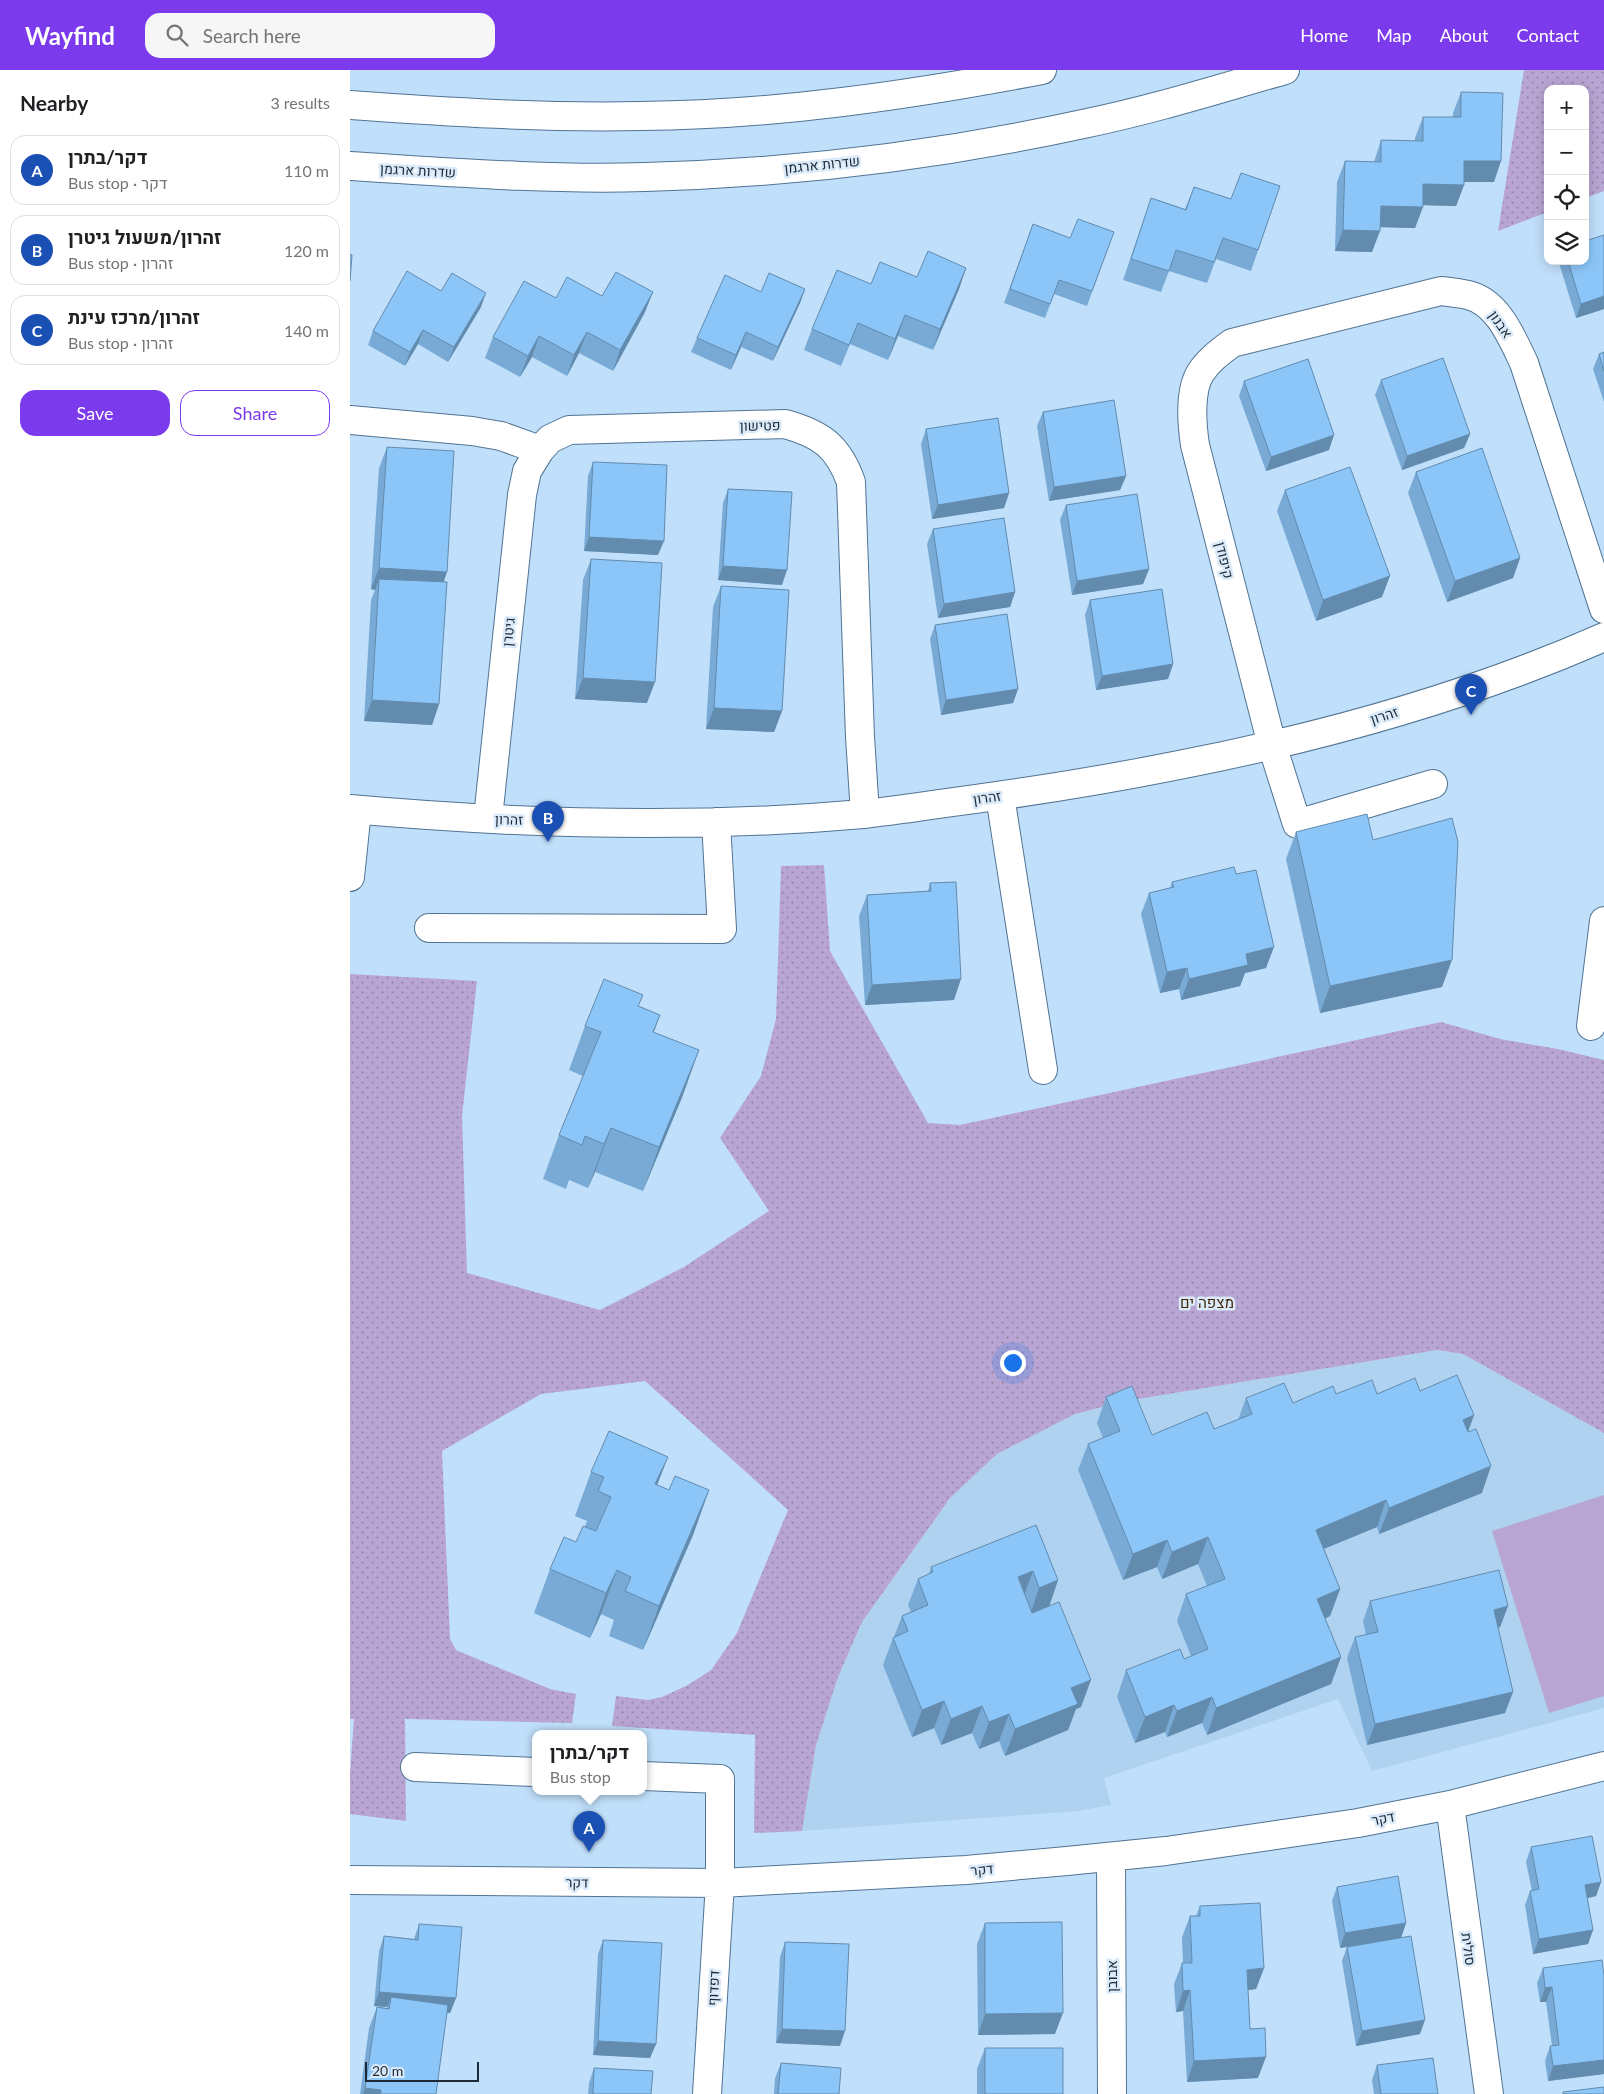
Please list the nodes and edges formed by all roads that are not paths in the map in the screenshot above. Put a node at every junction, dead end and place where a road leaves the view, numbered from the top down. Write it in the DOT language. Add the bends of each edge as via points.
graph roads {
  1 [pos="1042,70"];
  2 [pos="1285,70"];
  3 [pos="350,105"];
  4 [pos="350,166"];
  5 [pos="1199,374"];
  6 [pos="350,420"];
  7 [pos="540,450"];
  8 [pos="1604,609"];
  9 [pos="1604,637"];
  10 [pos="1272,745"];
  11 [pos="1432,784"];
  12 [pos="1000,796"];
  13 [pos="354,810"];
  14 [pos="865,814"];
  15 [pos="488,818"];
  16 [pos="716,822"];
  17 [pos="350,877"];
  18 [pos="1604,921"];
  19 [pos="429,928"];
  20 [pos="1591,1026"];
  21 [pos="1043,1070"];
  22 [pos="1604,1766"];
  23 [pos="415,1767"];
  24 [pos="532,1772"];
  25 [pos="647,1776"];
  26 [pos="1450,1805"];
  27 [pos="1111,1857"];
  28 [pos="350,1880"];
  29 [pos="720,1883"];
  30 [pos="707,2094"];
  31 [pos="1112,2094"];
  32 [pos="1489,2094"];
  1 -- 3 [label="street" via="888,96 720,113 569,116"];
  2 -- 4 [label="street, שדרות ארגמן" via="1183,100 1084,124 961,147 808,167 634,177 493,175"];
  5 -- 8 [label="street, אבנון" via="1213,357 1232,343 1441,291 1470,295 1493,310 1508,330 1524,362"];
  5 -- 10 [label="street, קיפודן" via="1192,423 1195,445"];
  6 -- 7 [label="street" via="472,430 502,436"];
  7 -- 14 [label="street, פטישון" via="550,439 569,430 785,424 808,431 832,447 844,463 851,482"];
  7 -- 15 [label="street, גיטרן" via="527,471 522,495"];
  9 -- 10 [label="street, זהרון" via="1476,686 1360,723"];
  10 -- 11 [label="street, קיפודן" via="1297,824"];
  10 -- 12 [label="street, זהרון" via="1126,776"];
  12 -- 14 [label="street, זהרון"];
  12 -- 21 [label="street"];
  13 -- 15 [label="street, זהרון"];
  13 -- 17 [label="street"];
  14 -- 16 [label="street, זהרון"];
  15 -- 16 [label="street, זהרון"];
  16 -- 19 [label="street" via="722,930"];
  18 -- 20 [label="street"];
  22 -- 26 [label="street, דקר"];
  23 -- 24 [label="street"];
  25 -- 29 [label="street, דפדוף" via="720,1779"];
  26 -- 27 [label="street, דקר" via="1262,1838"];
  26 -- 32 [label="street, סולית"];
  27 -- 29 [label="street, דקר" via="956,1870"];
  27 -- 31 [label="street, אבובן"];
  28 -- 29 [label="street, דקר"];
  29 -- 30 [label="street, דפדוף"];
}
